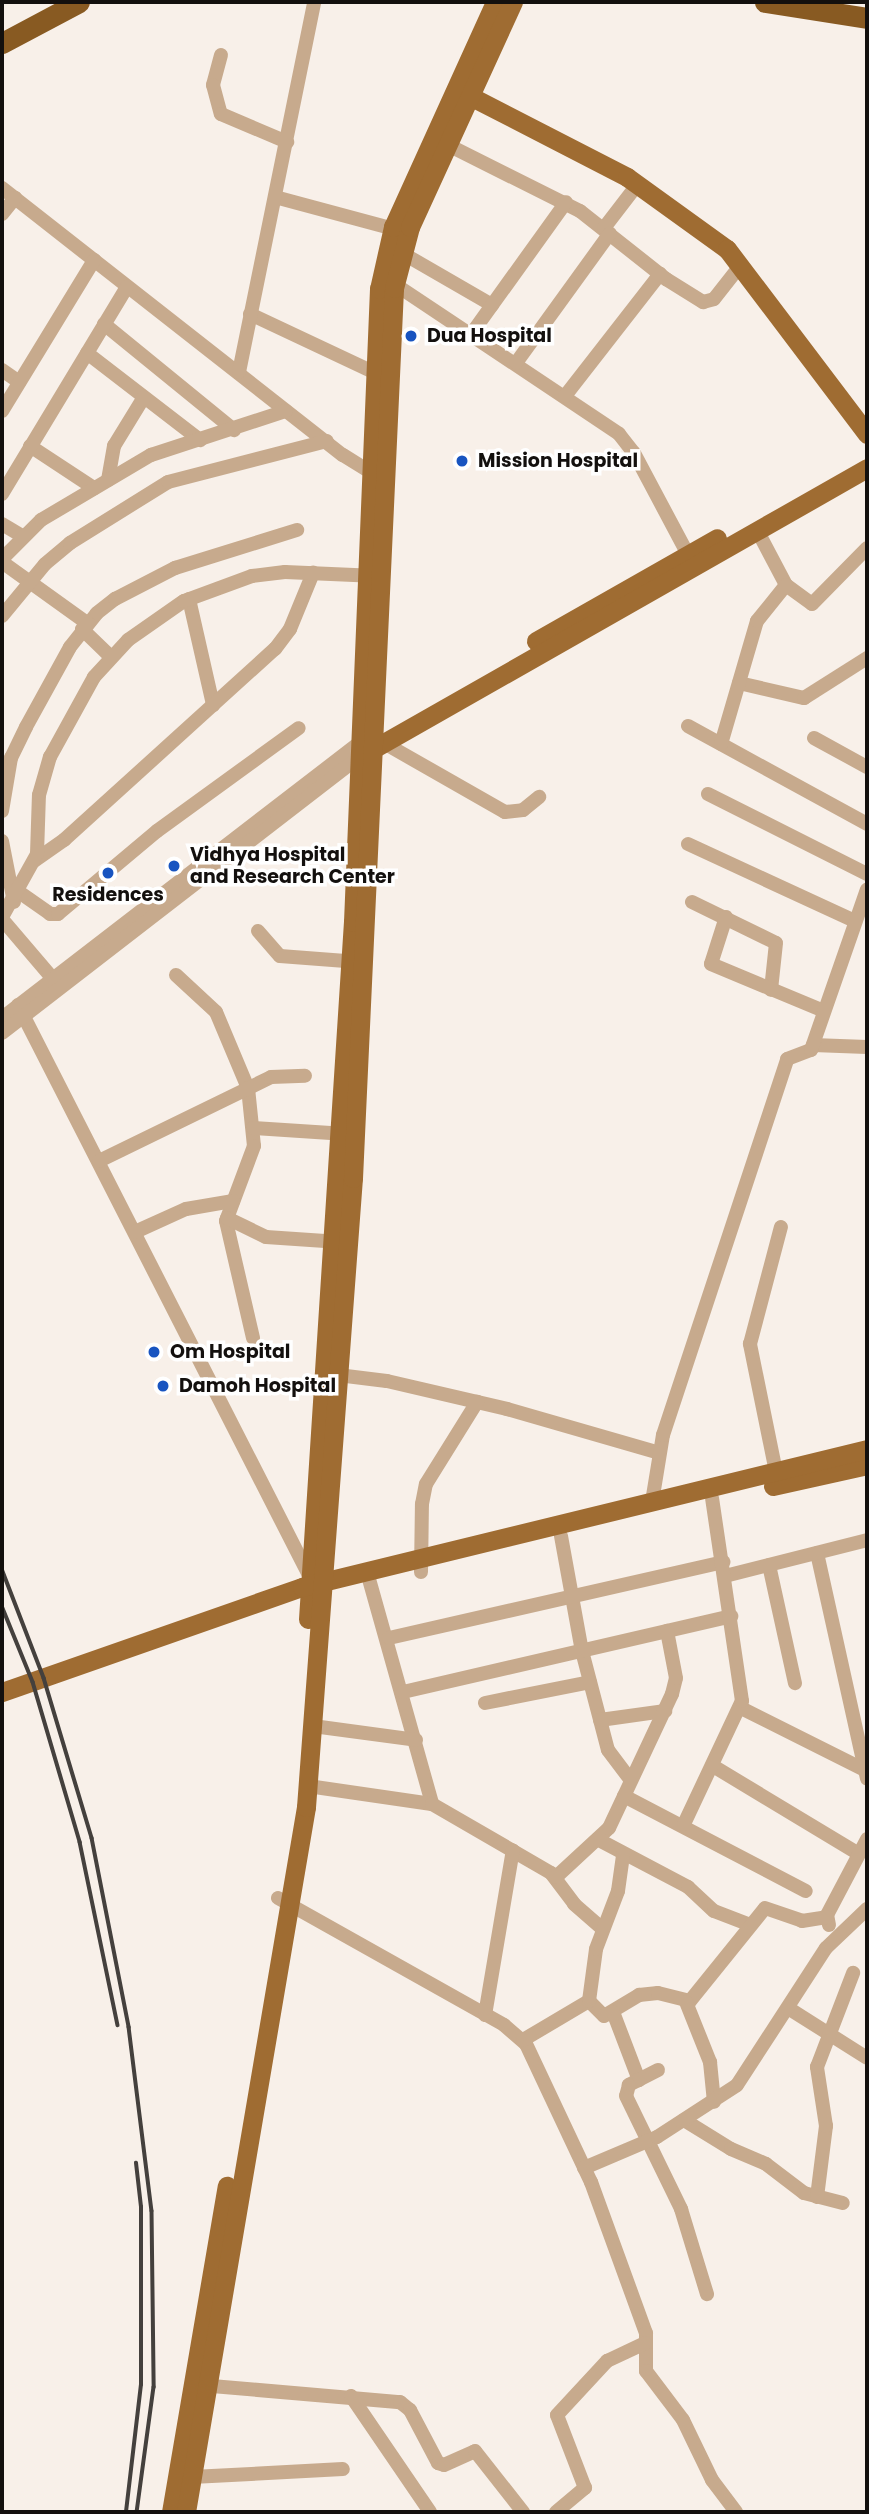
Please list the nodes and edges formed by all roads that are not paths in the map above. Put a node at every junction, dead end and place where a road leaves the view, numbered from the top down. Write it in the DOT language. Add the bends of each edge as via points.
graph roads {
  1 [pos="63,2"];
  2 [pos="79,2"];
  3 [pos="314,2"];
  4 [pos="495,2"];
  5 [pos="513,2"];
  6 [pos="766,2"];
  7 [pos="827,5"];
  8 [pos="867,6"];
  9 [pos="867,18"];
  10 [pos="2,35"];
  11 [pos="2,43"];
  12 [pos="221,55"];
  13 [pos="463,93"];
  14 [pos="287,142"];
  15 [pos="448,145"];
  16 [pos="431,165"];
  17 [pos="637,185"];
  18 [pos="2,188"];
  19 [pos="275,197"];
  20 [pos="15,198"];
  21 [pos="566,202"];
  22 [pos="2,214"];
  23 [pos="401,230"];
  24 [pos="607,230"];
  25 [pos="402,253"];
  26 [pos="94,260"];
  27 [pos="740,266"];
  28 [pos="660,274"];
  29 [pos="388,279"];
  30 [pos="127,287"];
  31 [pos="492,305"];
  32 [pos="250,314"];
  33 [pos="104,324"];
  34 [pos="472,333"];
  35 [pos="87,353"];
  36 [pos="516,363"];
  37 [pos="2,370"];
  38 [pos="239,372"];
  39 [pos="382,377"];
  40 [pos="19,382"];
  41 [pos="144,397"];
  42 [pos="565,397"];
  43 [pos="2,411"];
  44 [pos="286,411"];
  45 [pos="234,430"];
  46 [pos="864,432"];
  47 [pos="200,440"];
  48 [pos="327,441"];
  49 [pos="30,446"];
  50 [pos="867,452"];
  51 [pos="867,468"];
  52 [pos="377,471"];
  53 [pos="108,480"];
  54 [pos="94,488"];
  55 [pos="2,494"];
  56 [pos="805,496"];
  57 [pos="2,524"];
  58 [pos="297,530"];
  59 [pos="757,530"];
  60 [pos="22,537"];
  61 [pos="867,548"];
  62 [pos="2,561"];
  63 [pos="691,561"];
  64 [pos="313,573"];
  65 [pos="374,576"];
  66 [pos="30,582"];
  67 [pos="786,586"];
  68 [pos="189,598"];
  69 [pos="2,616"];
  70 [pos="85,626"];
  71 [pos="110,656"];
  72 [pos="867,658"];
  73 [pos="739,683"];
  74 [pos="213,705"];
  75 [pos="688,726"];
  76 [pos="299,728"];
  77 [pos="814,738"];
  78 [pos="721,744"];
  79 [pos="371,745"];
  80 [pos="866,763"];
  81 [pos="708,794"];
  82 [pos="539,797"];
  83 [pos="2,811"];
  84 [pos="867,824"];
  85 [pos="2,841"];
  86 [pos="688,844"];
  87 [pos="34,860"];
  88 [pos="867,874"];
  89 [pos="867,889"];
  90 [pos="16,897"];
  91 [pos="692,902"];
  92 [pos="2,918"];
  93 [pos="726,918"];
  94 [pos="855,921"];
  95 [pos="126,930"];
  96 [pos="258,932"];
  97 [pos="356,962"];
  98 [pos="176,975"];
  99 [pos="53,979"];
  100 [pos="771,990"];
  101 [pos="21,1010"];
  102 [pos="824,1011"];
  103 [pos="2,1018"];
  104 [pos="2,1033"];
  105 [pos="813,1045"];
  106 [pos="867,1047"];
  107 [pos="305,1076"];
  108 [pos="248,1088"];
  109 [pos="253,1128"];
  110 [pos="348,1134"];
  111 [pos="99,1161"];
  112 [pos="233,1201"];
  113 [pos="227,1218"];
  114 [pos="781,1227"];
  115 [pos="135,1232"];
  116 [pos="340,1242"];
  117 [pos="253,1338"];
  118 [pos="335,1365"];
  119 [pos="477,1402"];
  120 [pos="867,1449"];
  121 [pos="659,1453"];
  122 [pos="867,1465"];
  123 [pos="776,1472"];
  124 [pos="712,1499"];
  125 [pos="652,1502"];
  126 [pos="561,1536"];
  127 [pos="867,1540"];
  128 [pos="817,1553"];
  129 [pos="769,1565"];
  130 [pos="421,1567"];
  131 [pos="724,1569"];
  132 [pos="369,1577"];
  133 [pos="312,1586"];
  134 [pos="571,1597"];
  135 [pos="731,1616"];
  136 [pos="667,1631"];
  137 [pos="389,1638"];
  138 [pos="582,1651"];
  139 [pos="590,1682"];
  140 [pos="795,1683"];
  141 [pos="9,1689"];
  142 [pos="403,1692"];
  143 [pos="485,1703"];
  144 [pos="741,1708"];
  145 [pos="665,1711"];
  146 [pos="600,1720"];
  147 [pos="313,1726"];
  148 [pos="416,1740"];
  149 [pos="713,1766"];
  150 [pos="866,1775"];
  151 [pos="631,1780"];
  152 [pos="308,1786"];
  153 [pos="624,1796"];
  154 [pos="432,1804"];
  155 [pos="684,1824"];
  156 [pos="599,1839"];
  157 [pos="867,1839"];
  158 [pos="513,1850"];
  159 [pos="857,1853"];
  160 [pos="623,1855"];
  161 [pos="556,1877"];
  162 [pos="806,1891"];
  163 [pos="284,1902"];
  164 [pos="867,1909"];
  165 [pos="827,1917"];
  166 [pos="750,1925"];
  167 [pos="603,1929"];
  168 [pos="837,1935"];
  169 [pos="853,1973"];
  170 [pos="589,2001"];
  171 [pos="685,2002"];
  172 [pos="788,2008"];
  173 [pos="613,2012"];
  174 [pos="485,2015"];
  175 [pos="828,2034"];
  176 [pos="523,2040"];
  177 [pos="867,2058"];
  178 [pos="658,2070"];
  179 [pos="639,2080"];
  180 [pos="714,2102"];
  181 [pos="684,2120"];
  182 [pos="646,2141"];
  183 [pos="584,2168"];
  184 [pos="817,2197"];
  185 [pos="843,2203"];
  186 [pos="707,2294"];
  187 [pos="645,2343"];
  188 [pos="200,2385"];
  189 [pos="351,2396"];
  190 [pos="343,2469"];
  191 [pos="192,2477"];
  192 [pos="171,2512"];
  193 [pos="186,2512"];
  194 [pos="430,2512"];
  195 [pos="523,2512"];
  196 [pos="556,2512"];
  197 [pos="736,2512"];
  1 -- 10 [label="highway"];
  2 -- 11 [label="highway"];
  3 -- 14 [label="street"];
  4 -- 13 [label="main road"];
  5 -- 13 [label="main road"];
  6 -- 7 [label="highway"];
  7 -- 8 [label="highway"];
  7 -- 9 [label="highway"];
  12 -- 14 [label="street" via="213,85 220,114"];
  13 -- 15 [label="main road"];
  13 -- 16 [label="main road"];
  13 -- 17 [label="main road"];
  14 -- 19 [label="street"];
  15 -- 16 [label="main road"];
  15 -- 21 [label="street"];
  16 -- 23 [label="main road"];
  17 -- 24 [label="street"];
  17 -- 27 [label="main road" via="727,250"];
  18 -- 20 [label="street"];
  19 -- 23 [label="street"];
  19 -- 32 [label="street"];
  20 -- 22 [label="street"];
  20 -- 26 [label="street"];
  21 -- 24 [label="street"];
  21 -- 31 [label="street"];
  23 -- 25 [label="main road"];
  23 -- 29 [label="main road"];
  24 -- 28 [label="street"];
  24 -- 36 [label="street"];
  25 -- 29 [label="main road"];
  25 -- 31 [label="street"];
  26 -- 30 [label="street"];
  26 -- 40 [label="street"];
  27 -- 28 [label="street" via="707,302"];
  27 -- 46 [label="main road"];
  28 -- 42 [label="street"];
  29 -- 34 [label="street"];
  29 -- 39 [label="main road"];
  30 -- 33 [label="street"];
  30 -- 38 [label="street"];
  31 -- 34 [label="street"];
  32 -- 38 [label="street"];
  32 -- 39 [label="street"];
  33 -- 35 [label="street"];
  33 -- 45 [label="street"];
  34 -- 36 [label="street"];
  35 -- 41 [label="street"];
  35 -- 49 [label="street"];
  36 -- 42 [label="street"];
  37 -- 40 [label="street"];
  38 -- 44 [label="street"];
  39 -- 52 [label="main road"];
  40 -- 43 [label="street"];
  41 -- 47 [label="street"];
  41 -- 53 [label="street" via="114,446"];
  42 -- 63 [label="street" via="628,443"];
  44 -- 45 [label="street"];
  44 -- 48 [label="street"];
  45 -- 47 [label="street"];
  46 -- 50 [label="main road"];
  47 -- 53 [label="street" via="152,455"];
  48 -- 52 [label="street"];
  48 -- 66 [label="street" via="168,482 103,519"];
  49 -- 54 [label="street"];
  49 -- 55 [label="street"];
  50 -- 56 [label="main road"];
  51 -- 56 [label="main road"];
  52 -- 65 [label="main road"];
  53 -- 54 [label="street"];
  54 -- 60 [label="street"];
  56 -- 59 [label="main road"];
  56 -- 63 [label="main road"];
  57 -- 60 [label="street"];
  58 -- 70 [label="street" via="175,568 115,599"];
  59 -- 63 [label="main road"];
  59 -- 67 [label="street"];
  60 -- 62 [label="street"];
  61 -- 67 [label="street" via="817,602 806,603"];
  62 -- 66 [label="street"];
  63 -- 79 [label="main road"];
  64 -- 65 [label="street"];
  64 -- 68 [label="street" via="269,573"];
  64 -- 74 [label="street" via="286,636"];
  65 -- 79 [label="main road"];
  66 -- 69 [label="street"];
  66 -- 70 [label="street"];
  67 -- 73 [label="street" via="760,614"];
  68 -- 71 [label="street" via="144,626"];
  68 -- 74 [label="street"];
  70 -- 71 [label="street"];
  70 -- 83 [label="street" via="11,758"];
  71 -- 87 [label="street" via="45,769"];
  72 -- 73 [label="street" via="804,698"];
  73 -- 78 [label="street"];
  74 -- 87 [label="street" via="64,840"];
  75 -- 78 [label="street"];
  76 -- 90 [label="street" via="157,831 58,914"];
  77 -- 80 [label="street"];
  78 -- 84 [label="street"];
  79 -- 82 [label="street" via="505,812 523,810"];
  79 -- 95 [label="street"];
  79 -- 97 [label="main road"];
  81 -- 88 [label="street"];
  85 -- 90 [label="street"];
  86 -- 94 [label="street"];
  87 -- 90 [label="street"];
  89 -- 94 [label="street"];
  90 -- 92 [label="street"];
  91 -- 93 [label="street"];
  92 -- 99 [label="street"];
  93 -- 100 [label="street" via="776,943"];
  93 -- 100 [label="street" via="710,964"];
  94 -- 102 [label="street"];
  95 -- 99 [label="street"];
  95 -- 101 [label="street"];
  96 -- 97 [label="street" via="279,956"];
  97 -- 110 [label="main road"];
  98 -- 108 [label="street" via="221,1020"];
  99 -- 101 [label="street"];
  100 -- 102 [label="street"];
  101 -- 103 [label="street"];
  101 -- 104 [label="street"];
  101 -- 111 [label="street"];
  102 -- 105 [label="street"];
  105 -- 106 [label="street"];
  105 -- 121 [label="street" via="809,1052 787,1059"];
  107 -- 108 [label="street" via="279,1074"];
  108 -- 109 [label="street"];
  108 -- 111 [label="street"];
  109 -- 110 [label="street"];
  109 -- 112 [label="street" via="253,1156"];
  110 -- 116 [label="main road"];
  111 -- 115 [label="street"];
  112 -- 113 [label="street"];
  112 -- 115 [label="street" via="187,1209"];
  113 -- 116 [label="street" via="266,1237"];
  113 -- 117 [label="street"];
  114 -- 123 [label="street" via="750,1344"];
  115 -- 133 [label="street"];
  116 -- 118 [label="main road"];
  118 -- 119 [label="street"];
  118 -- 133 [label="main road"];
  119 -- 121 [label="street"];
  119 -- 130 [label="street" via="426,1484"];
  120 -- 123 [label="main road"];
  121 -- 125 [label="street"];
  122 -- 124 [label="main road"];
  123 -- 125 [label="main road"];
  124 -- 126 [label="main road"];
  124 -- 131 [label="street"];
  125 -- 130 [label="main road"];
  126 -- 130 [label="main road"];
  126 -- 134 [label="street"];
  127 -- 128 [label="street"];
  128 -- 129 [label="street"];
  128 -- 150 [label="street"];
  129 -- 131 [label="street"];
  129 -- 140 [label="street"];
  130 -- 132 [label="main road"];
  131 -- 134 [label="street"];
  131 -- 135 [label="street"];
  132 -- 133 [label="main road"];
  132 -- 137 [label="street"];
  133 -- 141 [label="main road"];
  133 -- 147 [label="main road"];
  133 -- 163 [label="main road"];
  134 -- 137 [label="street"];
  134 -- 138 [label="street"];
  135 -- 136 [label="street"];
  135 -- 144 [label="street"];
  136 -- 138 [label="street"];
  136 -- 145 [label="street" via="676,1678"];
  137 -- 142 [label="street"];
  138 -- 139 [label="street"];
  138 -- 142 [label="street"];
  139 -- 143 [label="street"];
  139 -- 146 [label="street"];
  142 -- 148 [label="street"];
  144 -- 149 [label="street"];
  144 -- 150 [label="street"];
  145 -- 146 [label="street"];
  145 -- 151 [label="street"];
  146 -- 151 [label="street" via="610,1756"];
  147 -- 148 [label="street"];
  147 -- 152 [label="main road"];
  148 -- 154 [label="street"];
  149 -- 155 [label="street"];
  149 -- 159 [label="street"];
  151 -- 153 [label="street"];
  152 -- 154 [label="street"];
  152 -- 163 [label="main road"];
  153 -- 155 [label="street"];
  153 -- 156 [label="street"];
  154 -- 158 [label="street"];
  155 -- 162 [label="street"];
  156 -- 160 [label="street"];
  156 -- 161 [label="street"];
  157 -- 159 [label="street"];
  158 -- 161 [label="street"];
  158 -- 174 [label="street"];
  159 -- 165 [label="street"];
  160 -- 166 [label="street" via="688,1886 720,1915"];
  160 -- 167 [label="street" via="618,1891"];
  161 -- 167 [label="street" via="574,1904"];
  163 -- 174 [label="street"];
  163 -- 188 [label="main road"];
  164 -- 168 [label="street"];
  165 -- 166 [label="street" via="803,1921 768,1906"];
  165 -- 168 [label="street"];
  166 -- 171 [label="street"];
  167 -- 170 [label="street"];
  168 -- 172 [label="street"];
  169 -- 175 [label="street"];
  170 -- 173 [label="street" via="601,2015"];
  170 -- 176 [label="street"];
  171 -- 173 [label="street" via="658,1993 639,1995"];
  171 -- 180 [label="street" via="712,2067"];
  172 -- 175 [label="street"];
  172 -- 180 [label="street" via="743,2078"];
  173 -- 179 [label="street"];
  174 -- 176 [label="street"];
  175 -- 177 [label="street"];
  175 -- 184 [label="street" via="817,2072 826,2126"];
  176 -- 183 [label="street"];
  178 -- 179 [label="street"];
  179 -- 182 [label="street" via="629,2085 626,2096"];
  180 -- 181 [label="street"];
  181 -- 182 [label="street"];
  181 -- 184 [label="street"];
  182 -- 183 [label="street"];
  182 -- 186 [label="street" via="681,2209"];
  183 -- 187 [label="street" via="646,2333"];
  184 -- 185 [label="street"];
  187 -- 196 [label="street" via="607,2361 559,2411 557,2419 585,2488"];
  187 -- 197 [label="street" via="646,2371 682,2420 712,2480"];
  188 -- 189 [label="street"];
  188 -- 191 [label="main road"];
  188 -- 192 [label="main road"];
  189 -- 194 [label="street"];
  189 -- 195 [label="street" via="387,2398 405,2405 440,2465 477,2452"];
  190 -- 191 [label="street"];
  191 -- 193 [label="main road"];
}
